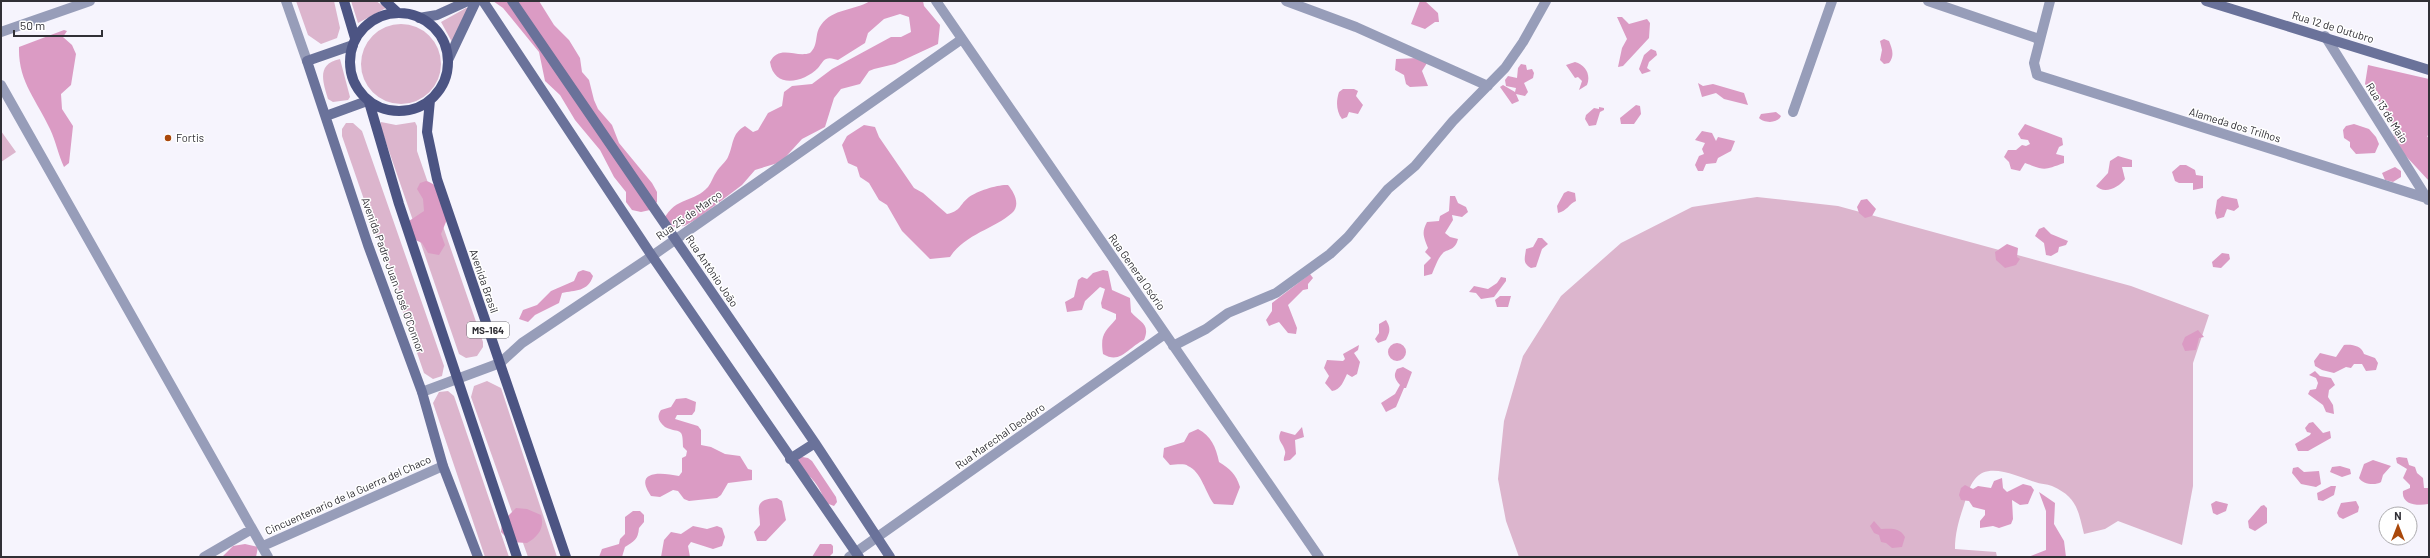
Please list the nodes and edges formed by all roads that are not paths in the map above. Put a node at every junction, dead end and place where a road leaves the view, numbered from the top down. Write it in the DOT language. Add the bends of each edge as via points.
graph roads {
  1 [pos="90,1"];
  2 [pos="286,1"];
  3 [pos="344,1"];
  4 [pos="385,1"];
  5 [pos="468,1"];
  6 [pos="476,1"];
  7 [pos="482,1"];
  8 [pos="512,1"];
  9 [pos="936,1"];
  10 [pos="1286,1"];
  11 [pos="1546,1"];
  12 [pos="1832,1"];
  13 [pos="1928,1"];
  14 [pos="2050,1"];
  15 [pos="2206,1"];
  16 [pos="398,13"];
  17 [pos="419,18"];
  18 [pos="1,32"];
  19 [pos="2325,36"];
  20 [pos="962,39"];
  21 [pos="2039,39"];
  22 [pos="354,42"];
  23 [pos="448,60"];
  24 [pos="307,61"];
  25 [pos="2429,70"];
  26 [pos="1,85"];
  27 [pos="1488,86"];
  28 [pos="430,100"];
  29 [pos="368,101"];
  30 [pos="1793,112"];
  31 [pos="326,116"];
  32 [pos="2428,200"];
  33 [pos="676,239"];
  34 [pos="652,256"];
  35 [pos="1165,334"];
  36 [pos="1173,346"];
  37 [pos="500,363"];
  38 [pos="456,379"];
  39 [pos="422,392"];
  40 [pos="815,443"];
  41 [pos="790,460"];
  42 [pos="443,466"];
  43 [pos="252,529"];
  44 [pos="877,539"];
  45 [pos="266,554"];
  46 [pos="854,555"];
  47 [pos="204,557"];
  48 [pos="478,557"];
  49 [pos="517,557"];
  50 [pos="566,557"];
  51 [pos="890,557"];
  52 [pos="1319,557"];
  1 -- 18 [label="street"];
  2 -- 24 [label="street, Avenida Padre Juan José O'Connor"];
  3 -- 22 [label="main road"];
  4 -- 16 [label="main road"];
  5 -- 17 [label="main road" via="438,14"];
  6 -- 23 [label="main road"];
  7 -- 34 [label="main road"];
  8 -- 33 [label="main road, Rua Antônio João"];
  9 -- 20 [label="street, Rua General Osório"];
  10 -- 27 [label="street" via="1356,27"];
  11 -- 27 [label="street" via="1523,42 1505,68"];
  12 -- 30 [label="street"];
  13 -- 21 [label="street"];
  14 -- 21 [label="street"];
  15 -- 19 [label="main road, Rua 12 de Outubro"];
  16 -- 17 [label="main road"];
  16 -- 22 [label="main road" via="370,21"];
  17 -- 23 [label="main road" via="437,30"];
  19 -- 25 [label="main road, Rua 12 de Outubro"];
  19 -- 32 [label="street, Rua 13 de Maio"];
  20 -- 33 [label="street, Rua 25 de Março"];
  20 -- 35 [label="street, Rua General Osório"];
  21 -- 32 [label="street, Alameda dos Trilhos" via="2034,63 2037,75"];
  22 -- 24 [label="main road"];
  22 -- 29 [label="main road" via="352,75 360,93"];
  23 -- 28 [label="main road" via="444,82"];
  24 -- 31 [label="main road, Avenida Padre Juan José O'Connor"];
  26 -- 43 [label="street"];
  27 -- 36 [label="street" via="1453,121 1415,166 1388,189 1348,237 1330,254 1276,293 1228,313 1206,329"];
  28 -- 29 [label="main road" via="416,109 399,112 382,109"];
  28 -- 37 [label="main road, Avenida Brasil / MS-164" via="427,132 429,151 457,241"];
  29 -- 31 [label="main road"];
  29 -- 38 [label="main road" via="396,197"];
  31 -- 39 [label="main road, Avenida Padre Juan José O'Connor" via="368,246"];
  33 -- 34 [label="street, Rua 25 de Março"];
  33 -- 40 [label="main road, Rua Antônio João"];
  34 -- 37 [label="street, Rua 25 de Março" via="522,343"];
  34 -- 41 [label="main road"];
  35 -- 36 [label="street, Rua General Osório"];
  35 -- 44 [label="street, Rua Marechal Deodoro"];
  36 -- 52 [label="street, Rua General Osório"];
  37 -- 38 [label="street, Rua 25 de Março"];
  37 -- 50 [label="main road, Avenida Brasil / MS-164"];
  38 -- 39 [label="street, Rua 25 de Março"];
  38 -- 49 [label="main road"];
  39 -- 42 [label="main road, Avenida Padre Juan José O'Connor"];
  40 -- 41 [label="main road"];
  40 -- 44 [label="main road, Rua Antônio João"];
  41 -- 46 [label="main road"];
  42 -- 45 [label="street, Cincuentenario de la Guerra del Chaco"];
  42 -- 48 [label="main road, Avenida Padre Juan José O'Connor"];
  43 -- 45 [label="street"];
  43 -- 47 [label="street, Cincuentenario de la Guerra del Chaco"];
  44 -- 46 [label="street, Rua Marechal Deodoro"];
  44 -- 51 [label="main road, Rua Antônio João"];
}
